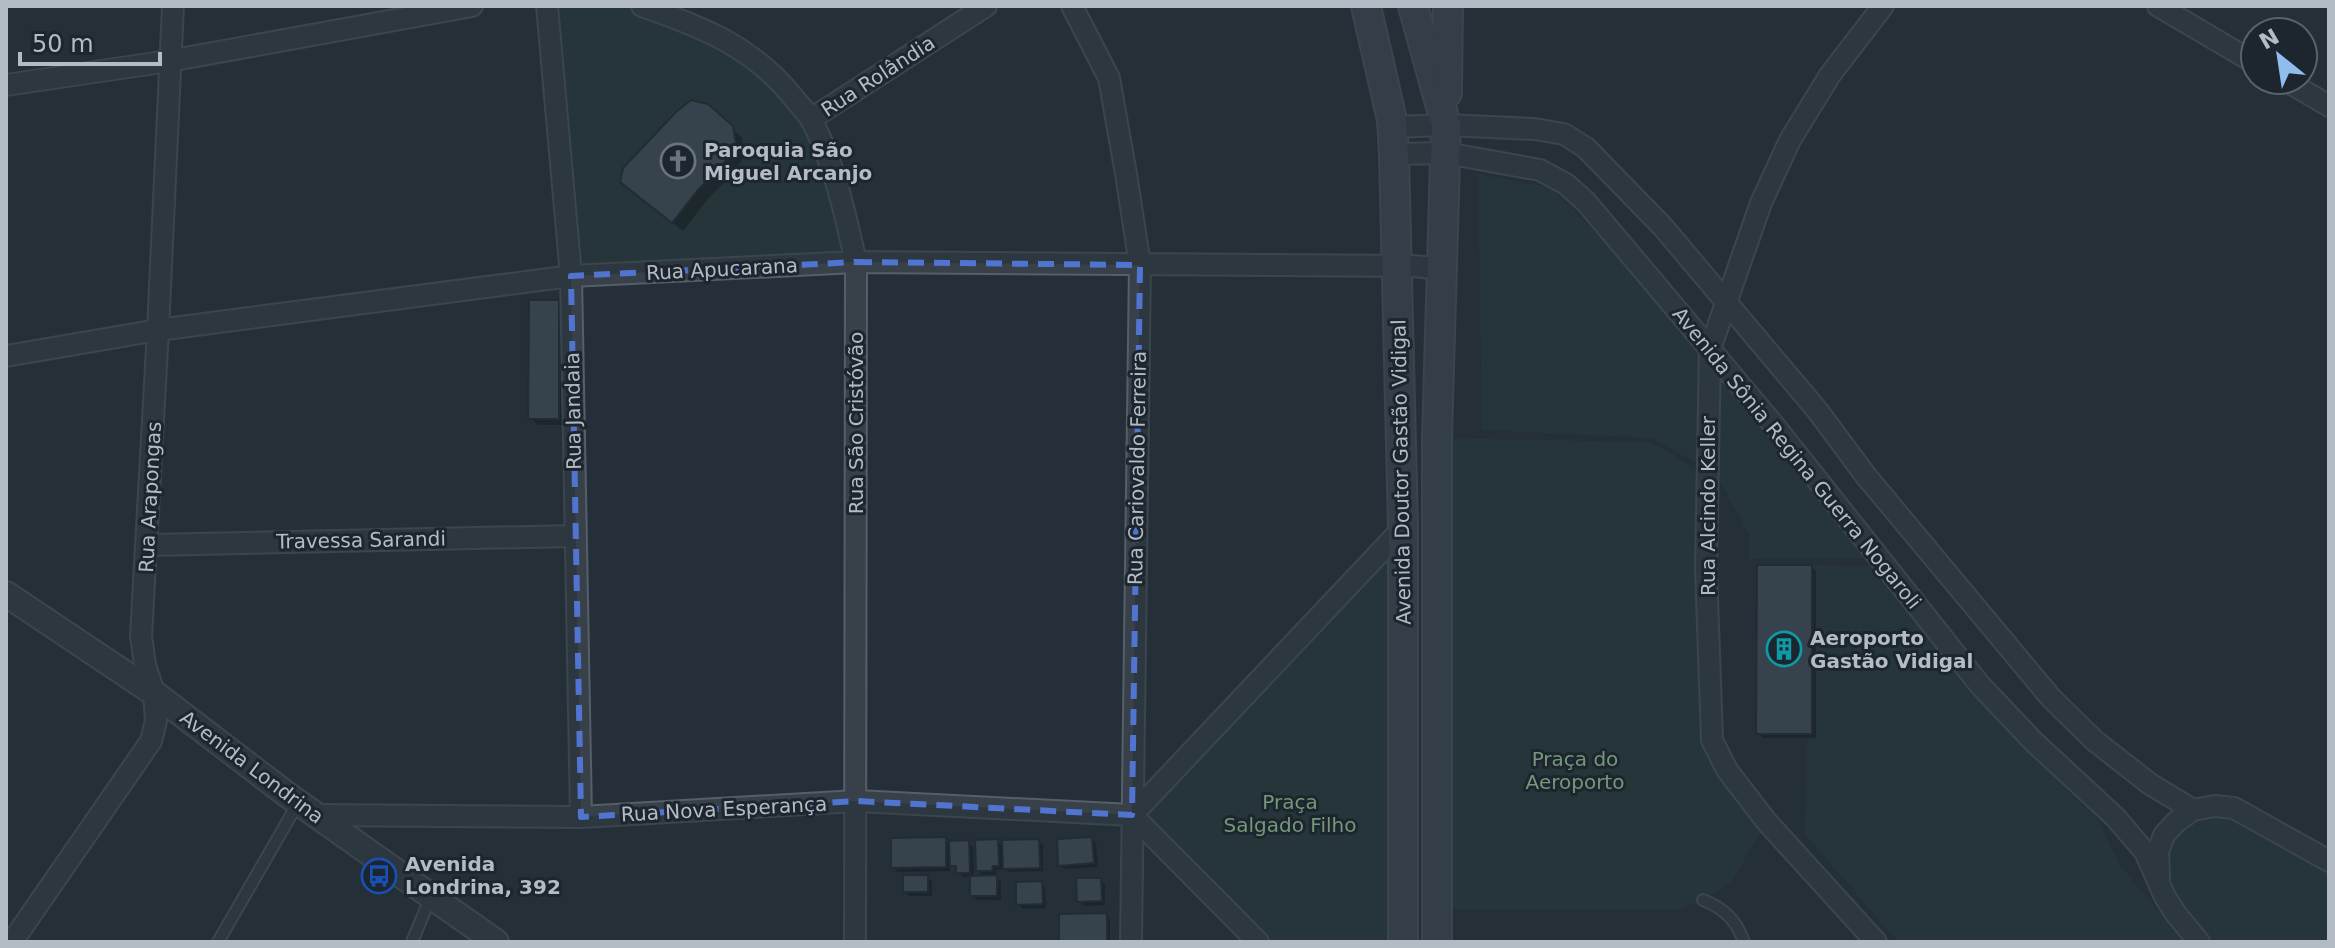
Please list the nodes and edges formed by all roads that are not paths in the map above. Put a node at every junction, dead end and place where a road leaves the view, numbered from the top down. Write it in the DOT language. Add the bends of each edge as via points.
graph roads {
  1 [pos="173,6"];
  2 [pos="472,6"];
  3 [pos="547,6"];
  4 [pos="642,6"];
  5 [pos="986,6"];
  6 [pos="1072,6"];
  7 [pos="1366,6"];
  8 [pos="1413,6"];
  9 [pos="1448,6"];
  10 [pos="1883,6"];
  11 [pos="2158,6"];
  12 [pos="695,15"];
  13 [pos="2239,54"];
  14 [pos="169,61"];
  15 [pos="6,85"];
  16 [pos="811,119"];
  17 [pos="1446,139"];
  18 [pos="1393,140"];
  19 [pos="856,262"];
  20 [pos="1140,265"];
  21 [pos="1398,267"];
  22 [pos="1444,269"];
  23 [pos="571,276"];
  24 [pos="1726,302"];
  25 [pos="158,330"];
  26 [pos="1710,349"];
  27 [pos="6,356"];
  28 [pos="1403,528"];
  29 [pos="575,536"];
  30 [pos="148,545"];
  31 [pos="6,594"];
  32 [pos="154,693"];
  33 [pos="857,801"];
  34 [pos="306,809"];
  35 [pos="2193,810"];
  36 [pos="1132,815"];
  37 [pos="581,817"];
  38 [pos="2329,861"];
  39 [pos="2160,881"];
  40 [pos="431,895"];
  41 [pos="1703,900"];
  42 [pos="1418,909"];
  43 [pos="12,942"];
  44 [pos="218,942"];
  45 [pos="412,942"];
  46 [pos="496,942"];
  47 [pos="855,942"];
  48 [pos="1131,942"];
  49 [pos="1258,942"];
  50 [pos="1403,942"];
  51 [pos="1437,942"];
  52 [pos="1744,942"];
  53 [pos="1876,942"];
  54 [pos="2199,942"];
  1 -- 14 [label="street, Rua Arapongas"];
  2 -- 14 [label="street"];
  3 -- 23 [label="street, Rua Jandaia"];
  4 -- 12 [label="street, Rua São Cristóvão"];
  5 -- 16 [label="street, Rua Rolândia"];
  6 -- 20 [label="street, Rua Cariovaldo Ferreira" via="1109,78"];
  7 -- 18 [label="main road, Avenida Doutor Gastão Vidigal"];
  8 -- 17 [label="main road"];
  9 -- 17 [label="main road"];
  10 -- 24 [label="street, Rua Alcindo Keller" via="1830,75 1790,140"];
  11 -- 13 [label="street"];
  12 -- 16 [label="street, Rua São Cristóvão" via="775,74"];
  14 -- 15 [label="street"];
  14 -- 25 [label="street, Rua Arapongas"];
  16 -- 19 [label="street, Rua São Cristóvão" via="839,187"];
  17 -- 18 [label="street, Avenida Sônia Regina Guerra Nogaroli"];
  17 -- 18 [label="street, Avenida Sônia Regina Guerra Nogaroli"];
  17 -- 22 [label="main road, Avenida Doutor Gastão Vidigal"];
  17 -- 24 [label="street, Avenida Sônia Regina Guerra Nogaroli" via="1534,129 1564,134 1586,148 1663,227"];
  17 -- 26 [label="street, Avenida Sônia Regina Guerra Nogaroli" via="1566,184"];
  18 -- 21 [label="main road, Avenida Doutor Gastão Vidigal"];
  19 -- 20 [label="street, Rua Apucarana"];
  19 -- 23 [label="street, Rua Apucarana"];
  19 -- 33 [label="street, Rua São Cristóvão"];
  20 -- 21 [label="street, Rua Apucarana"];
  20 -- 36 [label="street, Rua Cariovaldo Ferreira"];
  21 -- 22 [label="street, Rua Apucarana"];
  21 -- 28 [label="main road, Avenida Doutor Gastão Vidigal"];
  22 -- 42 [label="main road, Avenida Doutor Gastão Vidigal"];
  23 -- 25 [label="street, Rua Apucarana"];
  23 -- 29 [label="street, Rua Jandaia"];
  24 -- 26 [label="street, Rua Alcindo Keller"];
  24 -- 35 [label="street, Avenida Sônia Regina Guerra Nogaroli" via="2051,698 2095,741"];
  25 -- 27 [label="street, Rua Apucarana"];
  25 -- 30 [label="street, Rua Arapongas"];
  26 -- 39 [label="street, Avenida Sônia Regina Guerra Nogaroli" via="1980,685 2116,818 2145,852"];
  26 -- 53 [label="street, Rua Alcindo Keller" via="1706,568 1712,740 1727,770 1767,822"];
  28 -- 36 [label="street"];
  28 -- 42 [label="main road, Avenida Doutor Gastão Vidigal"];
  29 -- 30 [label="street, Travessa Sarandi"];
  29 -- 37 [label="street, Rua Jandaia"];
  30 -- 32 [label="street, Rua Arapongas" via="141,636"];
  31 -- 32 [label="street, Avenida Londrina"];
  32 -- 34 [label="street, Avenida Londrina"];
  32 -- 43 [label="street, Rua Arapongas" via="151,741"];
  33 -- 36 [label="street, Rua Nova Esperança"];
  33 -- 37 [label="street, Rua Nova Esperança"];
  33 -- 47 [label="street, Rua São Cristóvão"];
  34 -- 37 [label="street, Rua Nova Esperança"];
  34 -- 40 [label="street, Avenida Londrina"];
  34 -- 44 [label="lane"];
  35 -- 38 [label="street" via="2234,808"];
  35 -- 39 [label="street" via="2164,835 2158,852"];
  36 -- 48 [label="street, Rua Cariovaldo Ferreira"];
  36 -- 49 [label="street"];
  39 -- 54 [label="street, Avenida Sônia Regina Guerra Nogaroli" via="2165,897"];
  40 -- 45 [label="lane"];
  40 -- 46 [label="street, Avenida Londrina"];
  41 -- 52 [label="lane" via="1738,924"];
  42 -- 50 [label="main road, Avenida Doutor Gastão Vidigal"];
  42 -- 51 [label="main road, Avenida Doutor Gastão Vidigal"];
}
